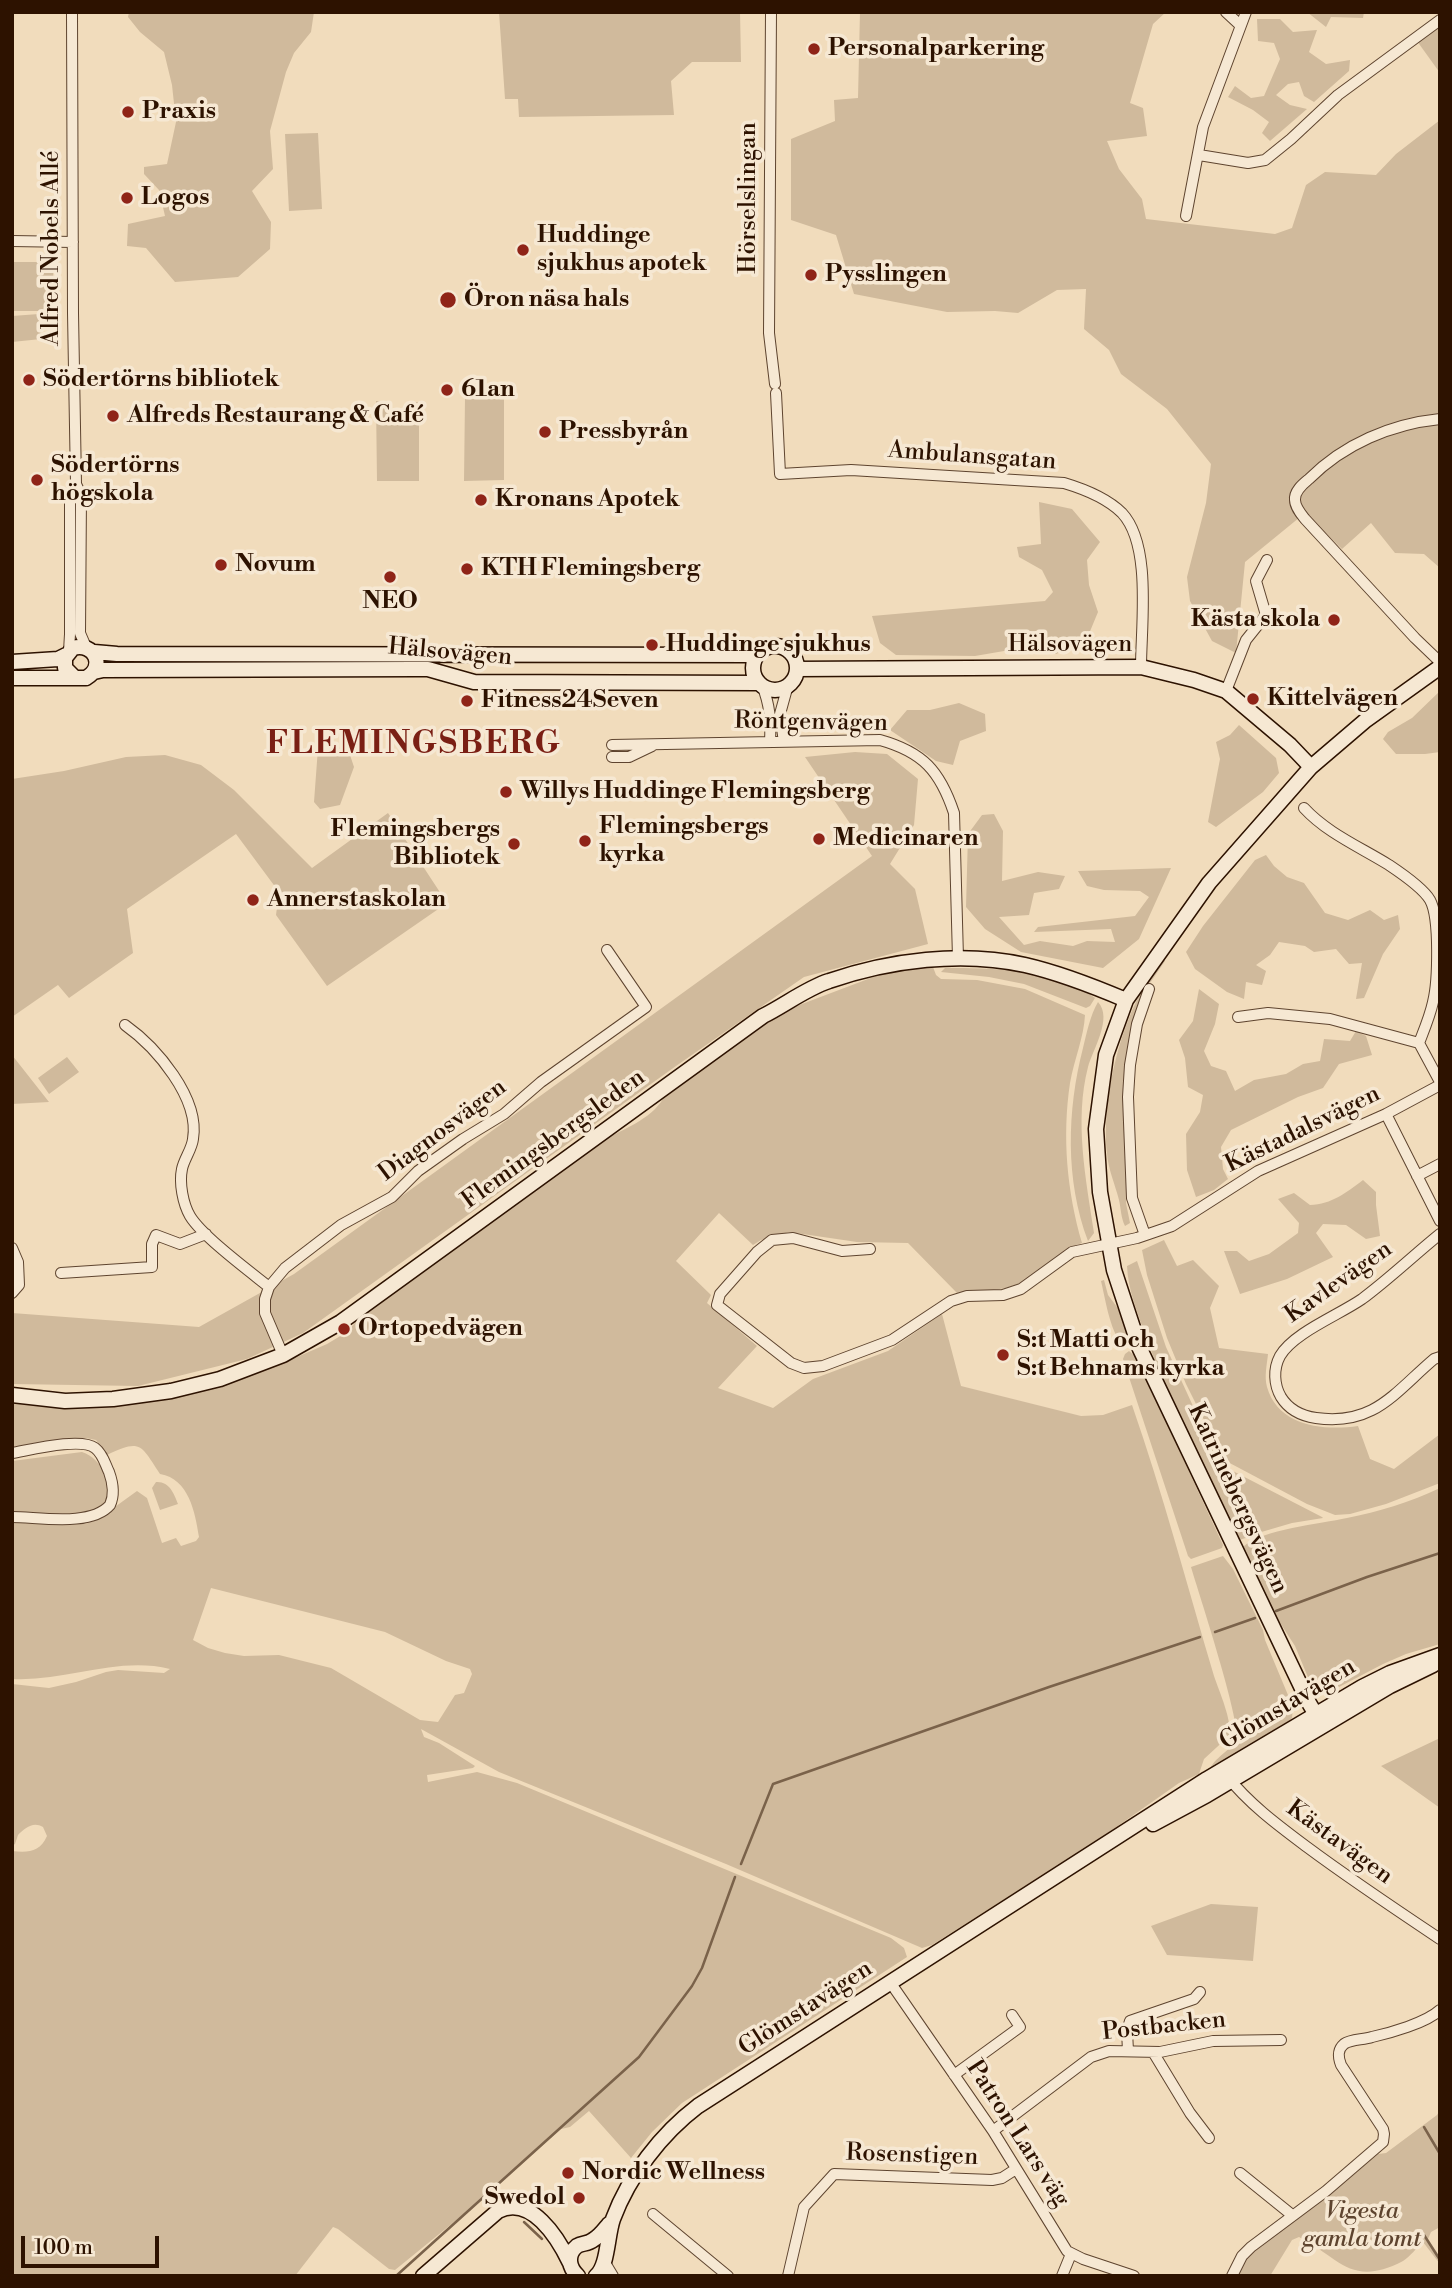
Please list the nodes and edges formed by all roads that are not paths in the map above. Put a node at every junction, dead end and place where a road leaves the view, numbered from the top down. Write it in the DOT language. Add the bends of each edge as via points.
graph roads {
  1 [pos="72,12"];
  2 [pos="771,12"];
  3 [pos="1226,12"];
  4 [pos="1246,12"];
  5 [pos="1440,20"];
  6 [pos="1241,25"];
  7 [pos="1199,155"];
  8 [pos="1186,216"];
  9 [pos="12,241"];
  10 [pos="73,242"];
  11 [pos="1440,419"];
  12 [pos="780,474"];
  13 [pos="76,484"];
  14 [pos="1267,560"];
  15 [pos="90,649"];
  16 [pos="67,653"];
  17 [pos="757,655"];
  18 [pos="12,662"];
  19 [pos="1440,664"];
  20 [pos="1141,667"];
  21 [pos="797,669"];
  22 [pos="94,672"];
  23 [pos="74,677"];
  24 [pos="12,678"];
  25 [pos="761,684"];
  26 [pos="788,685"];
  27 [pos="1226,691"];
  28 [pos="770,742"];
  29 [pos="784,742"];
  30 [pos="655,744"];
  31 [pos="612,745"];
  32 [pos="612,757"];
  33 [pos="1311,767"];
  34 [pos="1304,808"];
  35 [pos="1435,899"];
  36 [pos="607,950"];
  37 [pos="958,958"];
  38 [pos="1149,989"];
  39 [pos="1126,999"];
  40 [pos="1238,1017"];
  41 [pos="125,1025"];
  42 [pos="1419,1043"];
  43 [pos="1440,1084"];
  44 [pos="1386,1114"];
  45 [pos="1440,1164"];
  46 [pos="1417,1175"];
  47 [pos="1440,1222"];
  48 [pos="206,1234"];
  49 [pos="1440,1234"];
  50 [pos="1146,1236"];
  51 [pos="1109,1244"];
  52 [pos="12,1248"];
  53 [pos="870,1249"];
  54 [pos="61,1273"];
  55 [pos="269,1287"];
  56 [pos="12,1293"];
  57 [pos="284,1355"];
  58 [pos="1440,1357"];
  59 [pos="12,1395"];
  60 [pos="12,1453"];
  61 [pos="12,1517"];
  62 [pos="1440,1655"];
  63 [pos="1440,1662"];
  64 [pos="1319,1720"];
  65 [pos="1227,1775"];
  66 [pos="1440,1939"];
  67 [pos="890,1982"];
  68 [pos="1200,1992"];
  69 [pos="1440,2010"];
  70 [pos="1012,2015"];
  71 [pos="1282,2040"];
  72 [pos="1128,2051"];
  73 [pos="1153,2052"];
  74 [pos="954,2075"];
  75 [pos="993,2131"];
  76 [pos="1209,2138"];
  77 [pos="1016,2169"];
  78 [pos="1240,2173"];
  79 [pos="653,2214"];
  80 [pos="1292,2215"];
  81 [pos="613,2219"];
  82 [pos="555,2234"];
  83 [pos="585,2244"];
  84 [pos="1072,2254"];
  85 [pos="604,2259"];
  86 [pos="572,2270"];
  87 [pos="423,2276"];
  88 [pos="596,2276"];
  89 [pos="613,2276"];
  90 [pos="728,2276"];
  91 [pos="788,2276"];
  92 [pos="1062,2276"];
  93 [pos="1134,2276"];
  94 [pos="1232,2276"];
  1 -- 10 [label="street, Alfred Nobels Allé"];
  2 -- 12 [label="street, Hörselslingan" via="769,333"];
  3 -- 6 [label="street"];
  4 -- 6 [label="street"];
  5 -- 7 [label="street" via="1338,95 1265,160 1248,163"];
  6 -- 7 [label="street" via="1203,127"];
  7 -- 8 [label="street"];
  9 -- 10 [label="street"];
  10 -- 13 [label="street, Alfred Nobels Allé"];
  11 -- 19 [label="street" via="1391,429 1342,452 1294,498 1298,510"];
  12 -- 20 [label="street, Ambulansgatan" via="851,470 1064,483 1101,499 1123,514 1142,560"];
  13 -- 15 [label="street, Alfred Nobels Allé" via="81,495 80,633"];
  13 -- 16 [label="street, Alfred Nobels Allé" via="69,496"];
  14 -- 27 [label="street" via="1256,580 1266,615 1246,640"];
  15 -- 16 [label="street" via="78,646"];
  15 -- 17 [label="street, Hälsovägen" via="117,654"];
  15 -- 22 [label="street" via="97,663"];
  16 -- 18 [label="street" via="58,659"];
  16 -- 23 [label="street" via="65,668"];
  17 -- 21 [label="street" via="779,646 794,657"];
  17 -- 25 [label="street" via="753,666"];
  19 -- 33 [label="street, Katrinebergsvägen"];
  20 -- 21 [label="street, Hälsovägen"];
  20 -- 27 [label="street, Hälsovägen"];
  21 -- 26 [label="street"];
  22 -- 23 [label="street" via="83,679"];
  22 -- 25 [label="street, Hälsovägen" via="415,669 474,682"];
  23 -- 24 [label="street"];
  25 -- 26 [label="street" via="775,690"];
  25 -- 28 [label="street" via="771,713"];
  26 -- 29 [label="street" via="780,713"];
  27 -- 33 [label="street, Hälsovägen"];
  28 -- 29 [label="street, Röntgenvägen"];
  28 -- 30 [label="street, Röntgenvägen"];
  29 -- 37 [label="street, Röntgenvägen" via="880,740 901,746 936,772 954,813"];
  30 -- 31 [label="street, Röntgenvägen"];
  30 -- 32 [label="street, Röntgenvägen" via="629,757"];
  33 -- 39 [label="street, Katrinebergsvägen" via="1209,883"];
  34 -- 35 [label="street" via="1317,822"];
  35 -- 42 [label="street" via="1436,979"];
  36 -- 55 [label="street, Diagnosvägen" via="646,1007 504,1114 418,1171 392,1198 341,1225 293,1261"];
  37 -- 39 [label="street, Flemingsbergsleden" via="1023,965"];
  37 -- 57 [label="street, Flemingsbergsleden" via="905,962 828,981 764,1016 341,1322"];
  38 -- 50 [label="street" via="1133,1044 1128,1097 1132,1198"];
  39 -- 51 [label="street, Katrinebergsvägen" via="1106,1055 1096,1129"];
  40 -- 42 [label="street" via="1268,1013 1330,1019"];
  41 -- 48 [label="street" via="149,1043 189,1101 193,1139 182,1169 182,1192 190,1216"];
  42 -- 43 [label="street"];
  43 -- 44 [label="street, Kästadalsvägen"];
  44 -- 46 [label="street"];
  44 -- 50 [label="street, Kästadalsvägen" via="1267,1166 1186,1219"];
  45 -- 46 [label="street"];
  46 -- 47 [label="street"];
  48 -- 54 [label="street" via="180,1244 156,1235 152,1267"];
  48 -- 55 [label="street"];
  49 -- 58 [label="street, Kavlevägen" via="1362,1299 1291,1342 1278,1359 1275,1381 1281,1397 1297,1413 1352,1419 1379,1407"];
  50 -- 51 [label="street, Kästadalsvägen"];
  51 -- 53 [label="street, Kästadalsvägen" via="1067,1254 1021,1289 959,1298 892,1340 823,1366 804,1368 785,1359 717,1303 720,1294 772,1240 793,1238 842,1251"];
  51 -- 64 [label="street, Katrinebergsvägen" via="1140,1349"];
  52 -- 56 [label="street" via="19,1285"];
  55 -- 57 [label="street" via="265,1313"];
  57 -- 59 [label="street, Flemingsbergsleden" via="171,1391 65,1401"];
  60 -- 61 [label="street" via="89,1444 102,1456 113,1485 108,1507 93,1516"];
  62 -- 64 [label="street, Glömstavägen" via="1390,1672"];
  63 -- 64 [label="street, Glömstavägen"];
  64 -- 65 [label="street, Glömstavägen"];
  65 -- 66 [label="street, Kästavägen" via="1277,1825"];
  65 -- 67 [label="street, Glömstavägen"];
  67 -- 74 [label="street, Patron Lars väg"];
  67 -- 81 [label="street, Glömstavägen" via="685,2116 652,2152"];
  68 -- 72 [label="street" via="1194,1999 1130,2021"];
  69 -- 80 [label="street" via="1341,2048 1341,2065 1383,2129 1384,2139"];
  70 -- 74 [label="street" via="1020,2028"];
  71 -- 73 [label="street, Postbacken" via="1213,2041"];
  72 -- 73 [label="street, Postbacken"];
  72 -- 75 [label="street, Postbacken" via="1094,2055"];
  73 -- 76 [label="street"];
  74 -- 75 [label="street, Patron Lars väg"];
  75 -- 77 [label="street, Patron Lars väg"];
  77 -- 84 [label="street, Patron Lars väg"];
  77 -- 91 [label="street, Rosenstigen" via="992,2180 834,2174 804,2207"];
  78 -- 80 [label="street"];
  79 -- 90 [label="street"];
  80 -- 94 [label="street" via="1246,2252"];
  81 -- 83 [label="street, Glömstavägen"];
  81 -- 85 [label="street, Glömstavägen"];
  82 -- 83 [label="street"];
  82 -- 86 [label="street"];
  82 -- 87 [label="street" via="526,2210 506,2207"];
  83 -- 85 [label="street" via="598,2248"];
  83 -- 86 [label="street, Glömstavägen" via="572,2252"];
  84 -- 92 [label="street"];
  84 -- 93 [label="street"];
  85 -- 88 [label="street, Glömstavägen"];
  85 -- 89 [label="street"];
}
